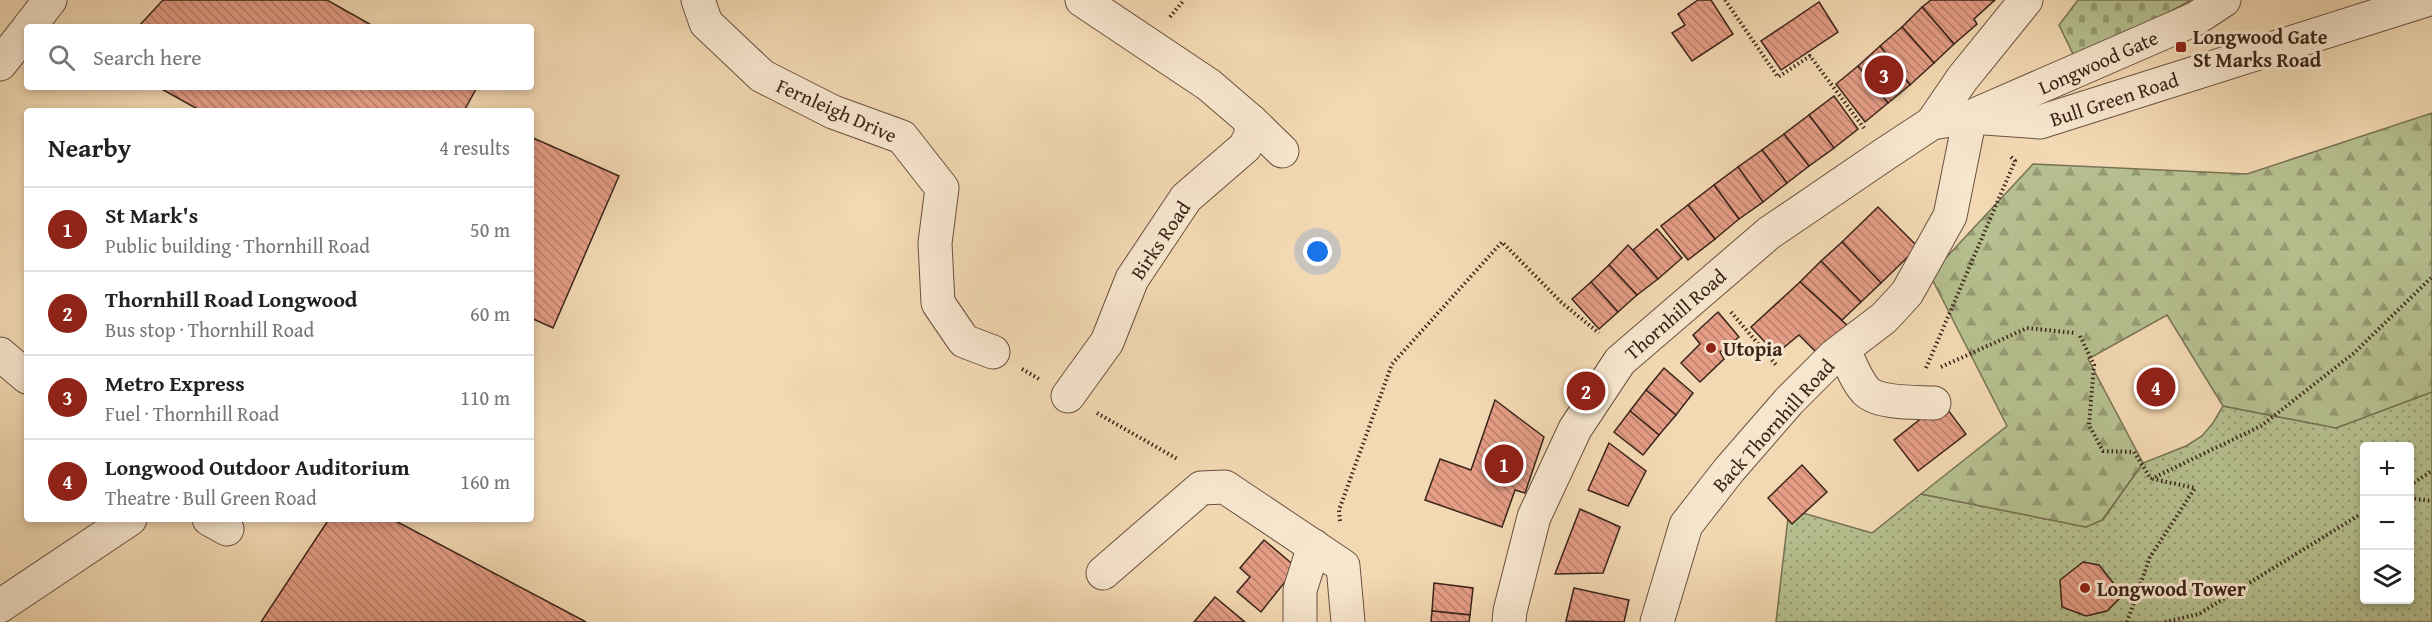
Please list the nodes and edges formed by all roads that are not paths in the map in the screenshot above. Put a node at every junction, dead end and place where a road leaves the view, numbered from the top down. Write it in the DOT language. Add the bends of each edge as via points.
graph roads {
  1 [pos="50,0"];
  2 [pos="698,0"];
  3 [pos="1082,0"];
  4 [pos="2026,0"];
  5 [pos="2224,0"];
  6 [pos="2426,0"];
  7 [pos="31,24"];
  8 [pos="24,33"];
  9 [pos="0,64"];
  10 [pos="1970,117"];
  11 [pos="1251,121"];
  12 [pos="1932,123"];
  13 [pos="1282,151"];
  14 [pos="1844,350"];
  15 [pos="993,352"];
  16 [pos="0,354"];
  17 [pos="24,374"];
  18 [pos="1068,396"];
  19 [pos="1934,403"];
  20 [pos="126,522"];
  21 [pos="1314,546"];
  22 [pos="1102,573"];
  23 [pos="0,606"];
  24 [pos="1300,622"];
  25 [pos="1348,622"];
  26 [pos="1509,622"];
  27 [pos="1657,622"];
  1 -- 7 [label="street"];
  2 -- 15 [label="street, Fernleigh Drive" via="706,23 762,76 833,112 902,137 942,188 935,243 938,303 964,341"];
  3 -- 11 [label="street" via="1209,84"];
  4 -- 12 [label="street"];
  5 -- 10 [label="street, Longwood Gate" via="2195,19"];
  6 -- 10 [label="street, Bull Green Road" via="2040,122"];
  8 -- 9 [label="street"];
  10 -- 12 [label="street, Thornhill Road"];
  10 -- 14 [label="street, Back Thornhill Road" via="1950,216 1907,293 1884,318"];
  11 -- 13 [label="street"];
  11 -- 18 [label="street, Birks Road" via="1251,135 1245,147 1186,198 1132,279 1107,342"];
  12 -- 26 [label="street, Thornhill Road" via="1769,233 1620,362 1575,429 1533,517"];
  14 -- 19 [label="street" via="1869,393 1884,399"];
  14 -- 27 [label="street, Back Thornhill Road" via="1799,391 1686,525"];
  16 -- 17 [label="street"];
  20 -- 23 [label="street"];
  21 -- 22 [label="street" via="1225,487 1201,488"];
  21 -- 24 [label="street" via="1300,590"];
  21 -- 25 [label="street" via="1343,566"];
}
